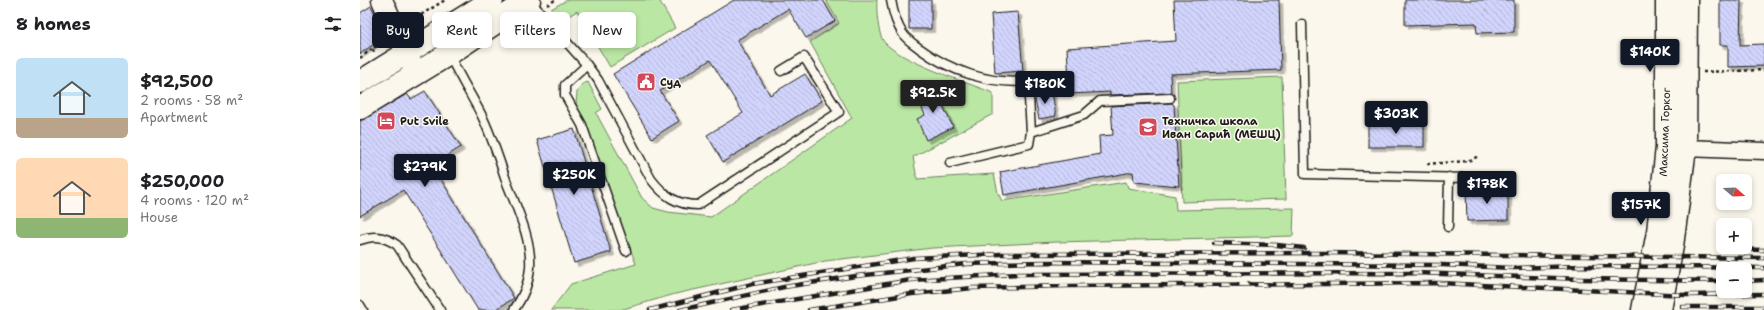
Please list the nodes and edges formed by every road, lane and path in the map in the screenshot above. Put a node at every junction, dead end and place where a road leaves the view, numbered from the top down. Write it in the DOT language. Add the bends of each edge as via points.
graph roads {
  1 [pos="382,0"];
  2 [pos="492,0"];
  3 [pos="529,0"];
  4 [pos="890,0"];
  5 [pos="1667,0"];
  6 [pos="1686,0"];
  7 [pos="472,12"];
  8 [pos="1302,24"];
  9 [pos="432,37"];
  10 [pos="445,48"];
  11 [pos="372,49"];
  12 [pos="408,53"];
  13 [pos="447,54"];
  14 [pos="360,58"];
  15 [pos="587,64"];
  16 [pos="1764,70"];
  17 [pos="781,71"];
  18 [pos="1701,72"];
  19 [pos="416,74"];
  20 [pos="360,82"];
  21 [pos="1170,98"];
  22 [pos="360,108"];
  23 [pos="1031,132"];
  24 [pos="1685,148"];
  25 [pos="1764,151"];
  26 [pos="950,163"];
  27 [pos="1449,177"];
  28 [pos="1508,179"];
  29 [pos="1448,227"];
  30 [pos="360,240"];
  31 [pos="626,251"];
  32 [pos="360,305"];
  33 [pos="363,310"];
  34 [pos="440,310"];
  35 [pos="514,310"];
  36 [pos="1643,310"];
  37 [pos="1660,310"];
  1 -- 12 [label="street"];
  2 -- 7 [label="main road"];
  3 -- 13 [label="main road"];
  3 -- 15 [label="lane"];
  4 -- 23 [label="lane" via="903,35 928,54 954,68 982,78 1014,83 1028,82"];
  5 -- 36 [label="main road, Максима Горког" via="1667,147 1658,232"];
  6 -- 24 [label="main road, Максима Горког"];
  8 -- 27 [label="lane" via="1305,174"];
  9 -- 12 [label="main road"];
  10 -- 13 [label="lane"];
  11 -- 14 [label="path"];
  12 -- 19 [label="street"];
  12 -- 20 [label="main road"];
  13 -- 19 [label="main road"];
  13 -- 35 [label="lane" via="483,120 526,235 530,267 525,292"];
  15 -- 17 [label="lane" via="651,179 659,190 672,200 686,205 698,205 839,112 804,57"];
  15 -- 31 [label="lane" via="565,85 565,95 582,125"];
  16 -- 18 [label="path"];
  19 -- 22 [label="main road"];
  21 -- 23 [label="lane" via="1100,101 1084,115"];
  23 -- 26 [label="lane" via="1029,144"];
  24 -- 25 [label="street"];
  24 -- 37 [label="main road, Максима Горког" via="1672,246"];
  27 -- 28 [label="lane"];
  27 -- 29 [label="lane"];
  30 -- 34 [label="lane" via="379,236 397,245"];
  32 -- 33 [label="lane"];
}
